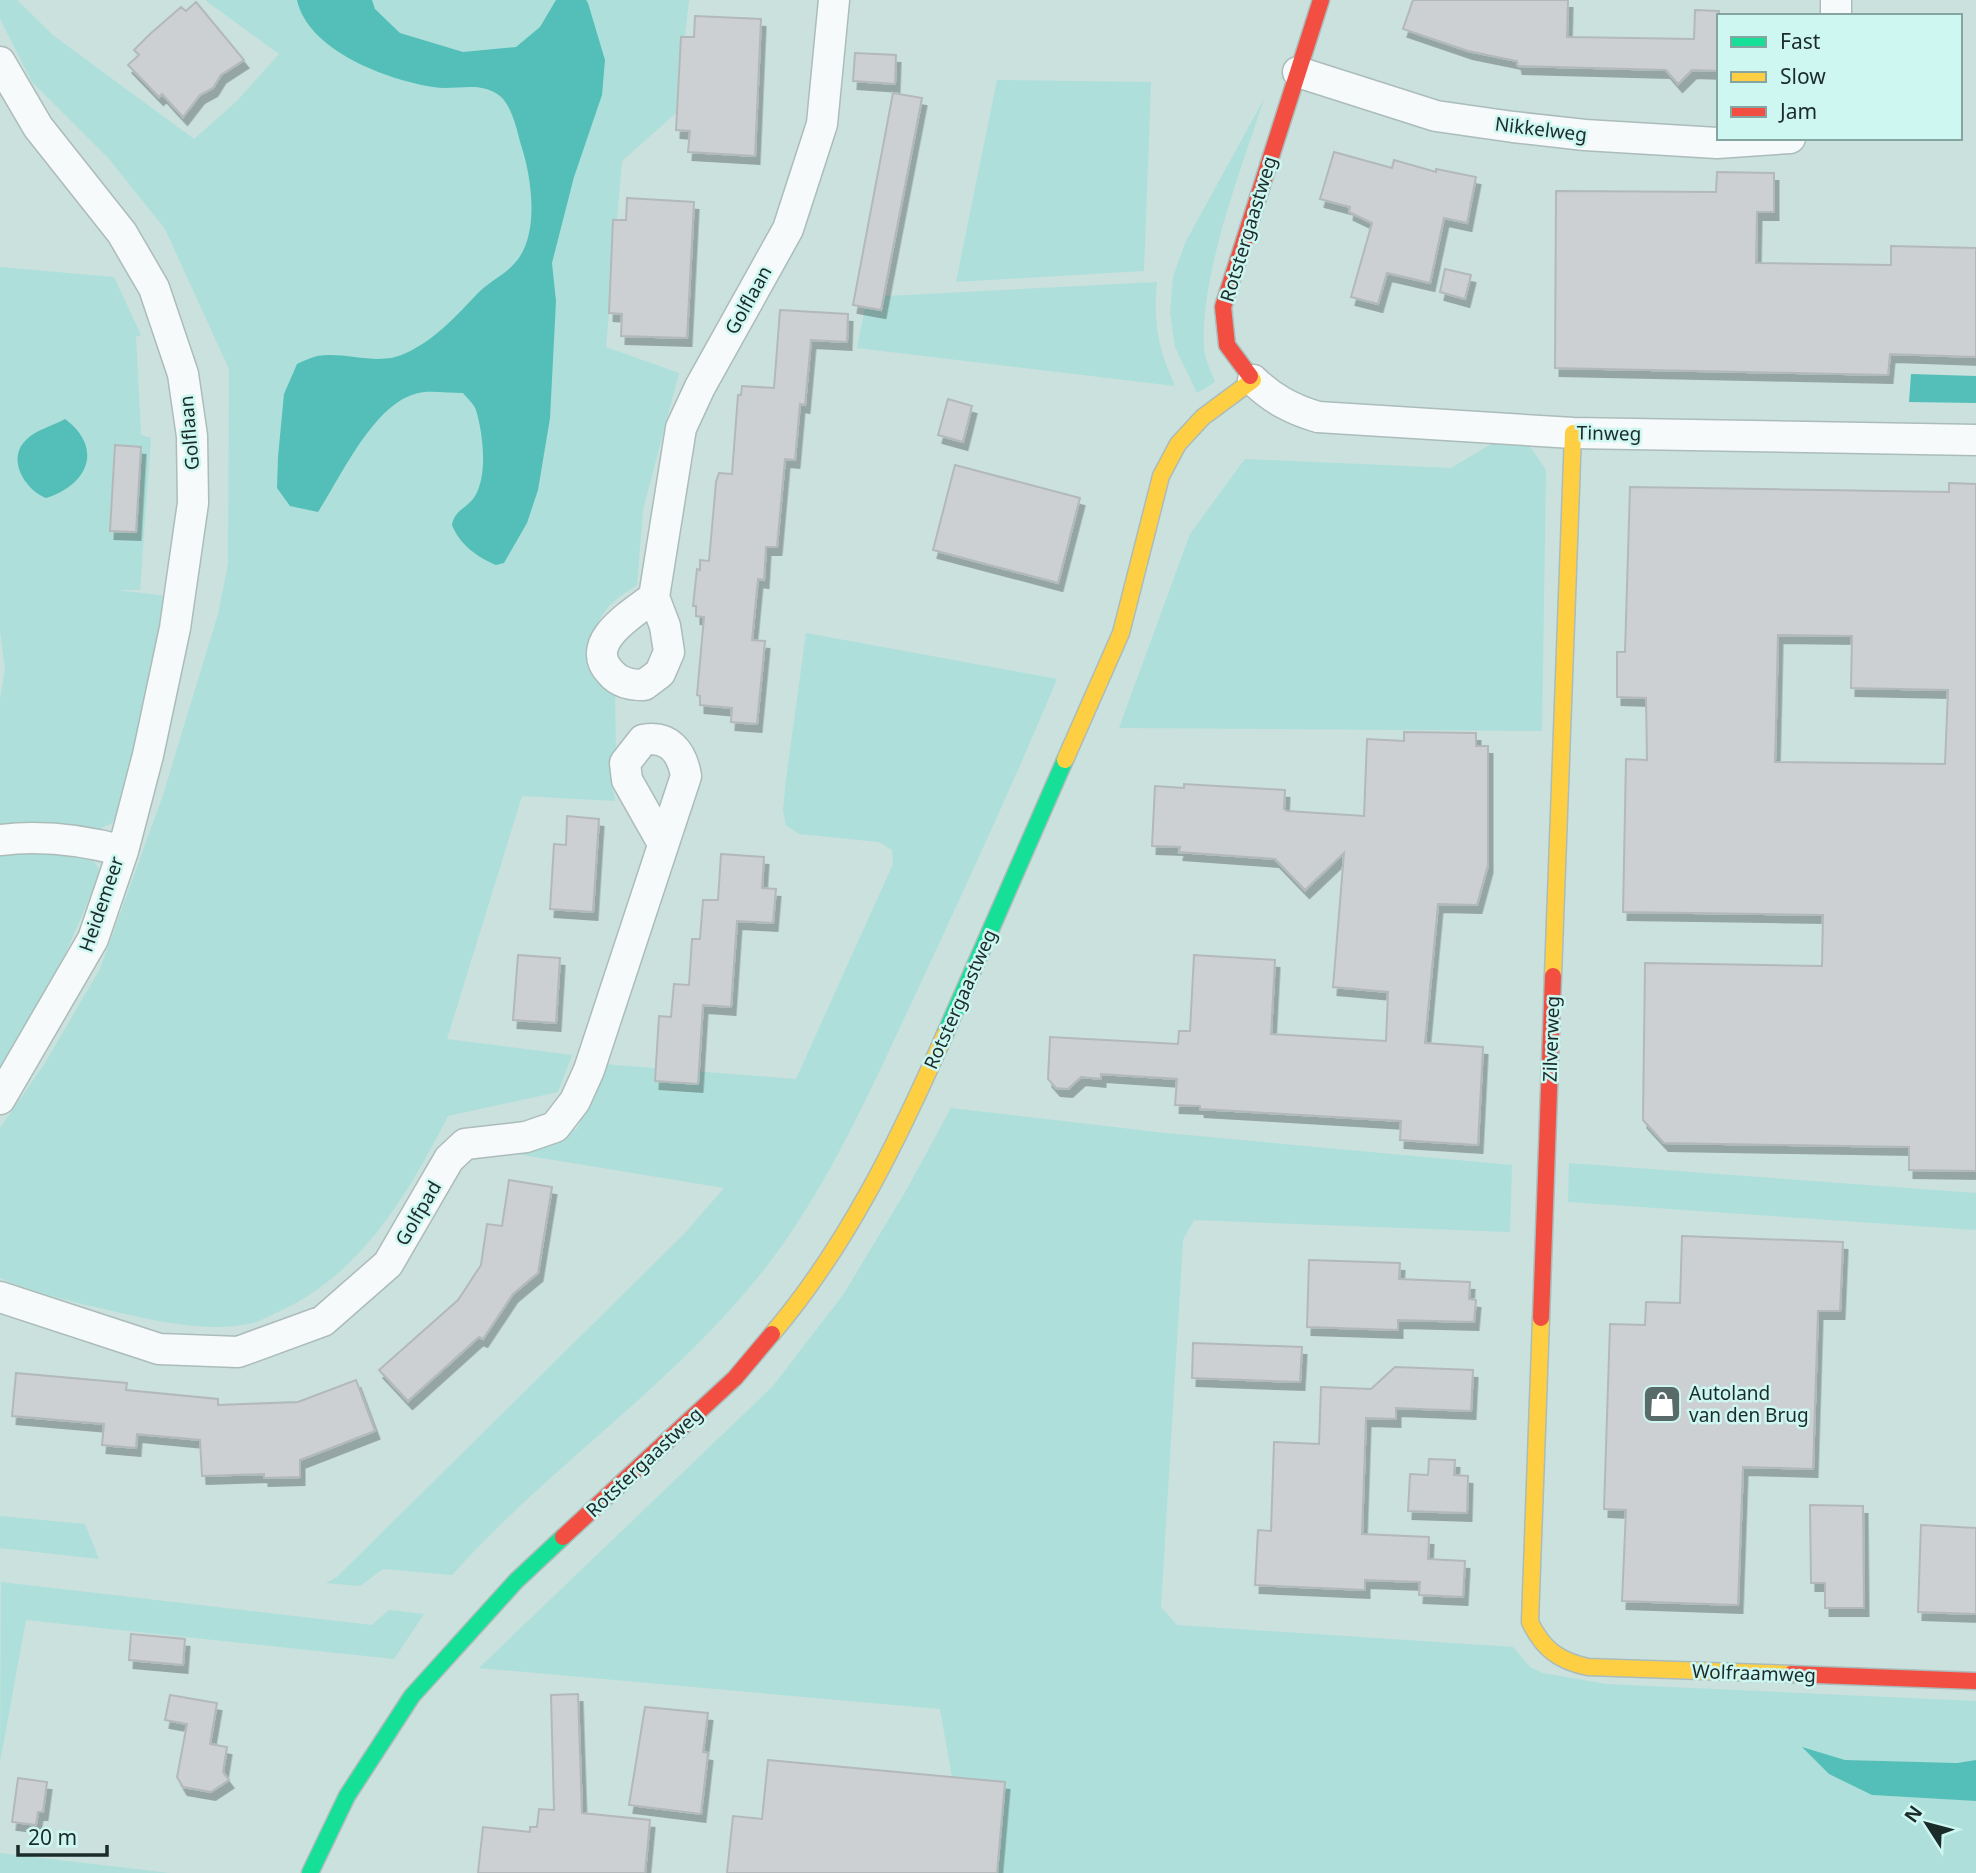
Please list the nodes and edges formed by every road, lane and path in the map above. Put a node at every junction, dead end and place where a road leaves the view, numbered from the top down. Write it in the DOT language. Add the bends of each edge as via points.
graph roads {
  1 [pos="834,0"];
  2 [pos="1321,0"];
  3 [pos="0,61"];
  4 [pos="1298,72"];
  5 [pos="1761,140"];
  6 [pos="1253,380"];
  7 [pos="1573,433"];
  8 [pos="1976,440"];
  9 [pos="654,597"];
  10 [pos="0,840"];
  11 [pos="662,842"];
  12 [pos="123,851"];
  13 [pos="0,1099"];
  14 [pos="0,1297"];
  15 [pos="1539,1643"];
  16 [pos="1976,1681"];
  17 [pos="310,1873"];
  1 -- 9 [label="street, Golflaan" via="821,124 788,229 681,428"];
  2 -- 4 [label="street, Rotstergaastweg"];
  3 -- 12 [label="street, Golflaan" via="38,127 104,207 139,260 168,323 185,386 192,436 193,503 182,590"];
  4 -- 5 [label="street, Nikkelweg" via="1436,116 1585,135 1717,143"];
  4 -- 6 [label="street, Rotstergaastweg" via="1223,307 1227,345"];
  6 -- 7 [label="street, Tinweg" via="1293,410 1318,416"];
  6 -- 17 [label="street, Rotstergaastweg" via="1203,416 1178,444 1161,476 1121,633 930,1069 876,1178 811,1288 735,1378 516,1581 412,1696 347,1796"];
  7 -- 8 [label="street, Tinweg"];
  7 -- 15 [label="street, Zilverweg" via="1530,1622"];
  10 -- 12 [label="street, Heidemeer" via="61,839"];
  11 -- 14 [label="street, Golfpad" via="575,1101 555,1127 526,1137 465,1144 449,1159 388,1264 323,1321 238,1352 159,1349"];
  12 -- 13 [label="street, Heidemeer" via="93,939"];
  15 -- 16 [label="street, Wolfraamweg" via="1557,1659 1588,1667"];
}
